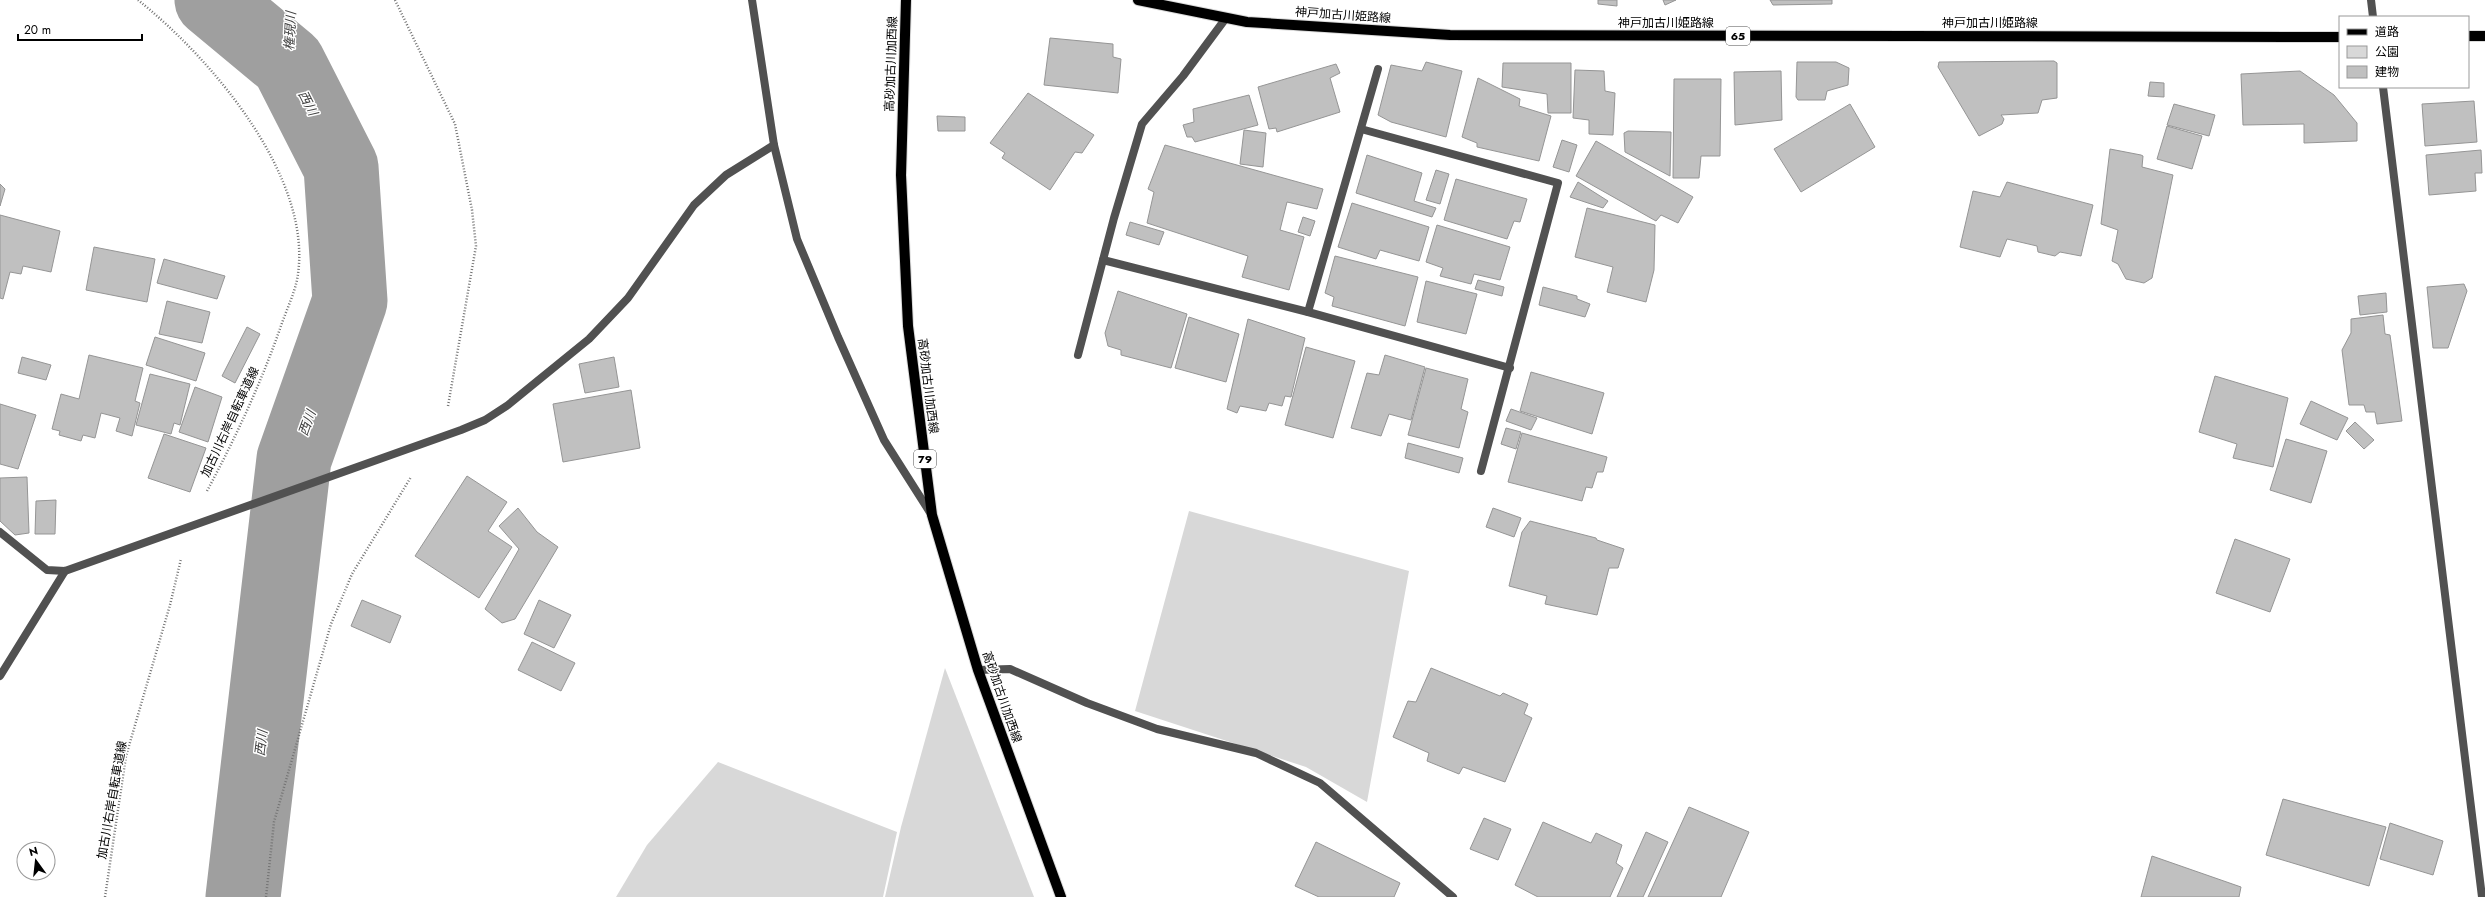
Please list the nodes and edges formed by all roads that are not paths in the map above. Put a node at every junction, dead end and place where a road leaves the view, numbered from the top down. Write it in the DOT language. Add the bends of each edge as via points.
graph roads {
  1 [pos="752,0"];
  2 [pos="906,0"];
  3 [pos="1138,0"];
  4 [pos="2371,0"];
  5 [pos="2373,16"];
  6 [pos="1226,18"];
  7 [pos="2469,36"];
  8 [pos="2485,36"];
  9 [pos="2339,37"];
  10 [pos="1378,69"];
  11 [pos="2383,88"];
  12 [pos="1361,128"];
  13 [pos="774,145"];
  14 [pos="1103,260"];
  15 [pos="1308,312"];
  16 [pos="1078,355"];
  17 [pos="1510,368"];
  18 [pos="1481,471"];
  19 [pos="932,515"];
  20 [pos="0,532"];
  21 [pos="65,571"];
  22 [pos="978,670"];
  23 [pos="0,676"];
  24 [pos="1061,897"];
  25 [pos="1453,897"];
  26 [pos="2482,897"];
  1 -- 13 [label="street"];
  2 -- 19 [label="main road, 高砂加古川加西線 / 79" via="901,175 907,318"];
  3 -- 6 [label="main road, 神戸加古川姫路線 / 65"];
  4 -- 5 [label="street"];
  6 -- 9 [label="main road, 神戸加古川姫路線 / 65" via="1247,22 1450,35"];
  6 -- 14 [label="street" via="1183,76 1142,124"];
  7 -- 8 [label="main road"];
  10 -- 12 [label="street"];
  11 -- 26 [label="street"];
  12 -- 15 [label="street"];
  12 -- 17 [label="street" via="1558,183"];
  13 -- 19 [label="street" via="797,239 838,337 884,440"];
  13 -- 21 [label="street" via="726,174 694,205 628,298 589,339 508,405 485,420"];
  14 -- 15 [label="street"];
  14 -- 16 [label="street"];
  15 -- 17 [label="street"];
  17 -- 18 [label="street"];
  19 -- 22 [label="main road, 高砂加古川加西線 / 79"];
  20 -- 21 [label="street" via="47,570"];
  21 -- 23 [label="street"];
  22 -- 24 [label="main road, 高砂加古川加西線 / 79"];
  22 -- 25 [label="street" via="1010,669 1087,703 1157,729 1256,754 1320,783"];
}
